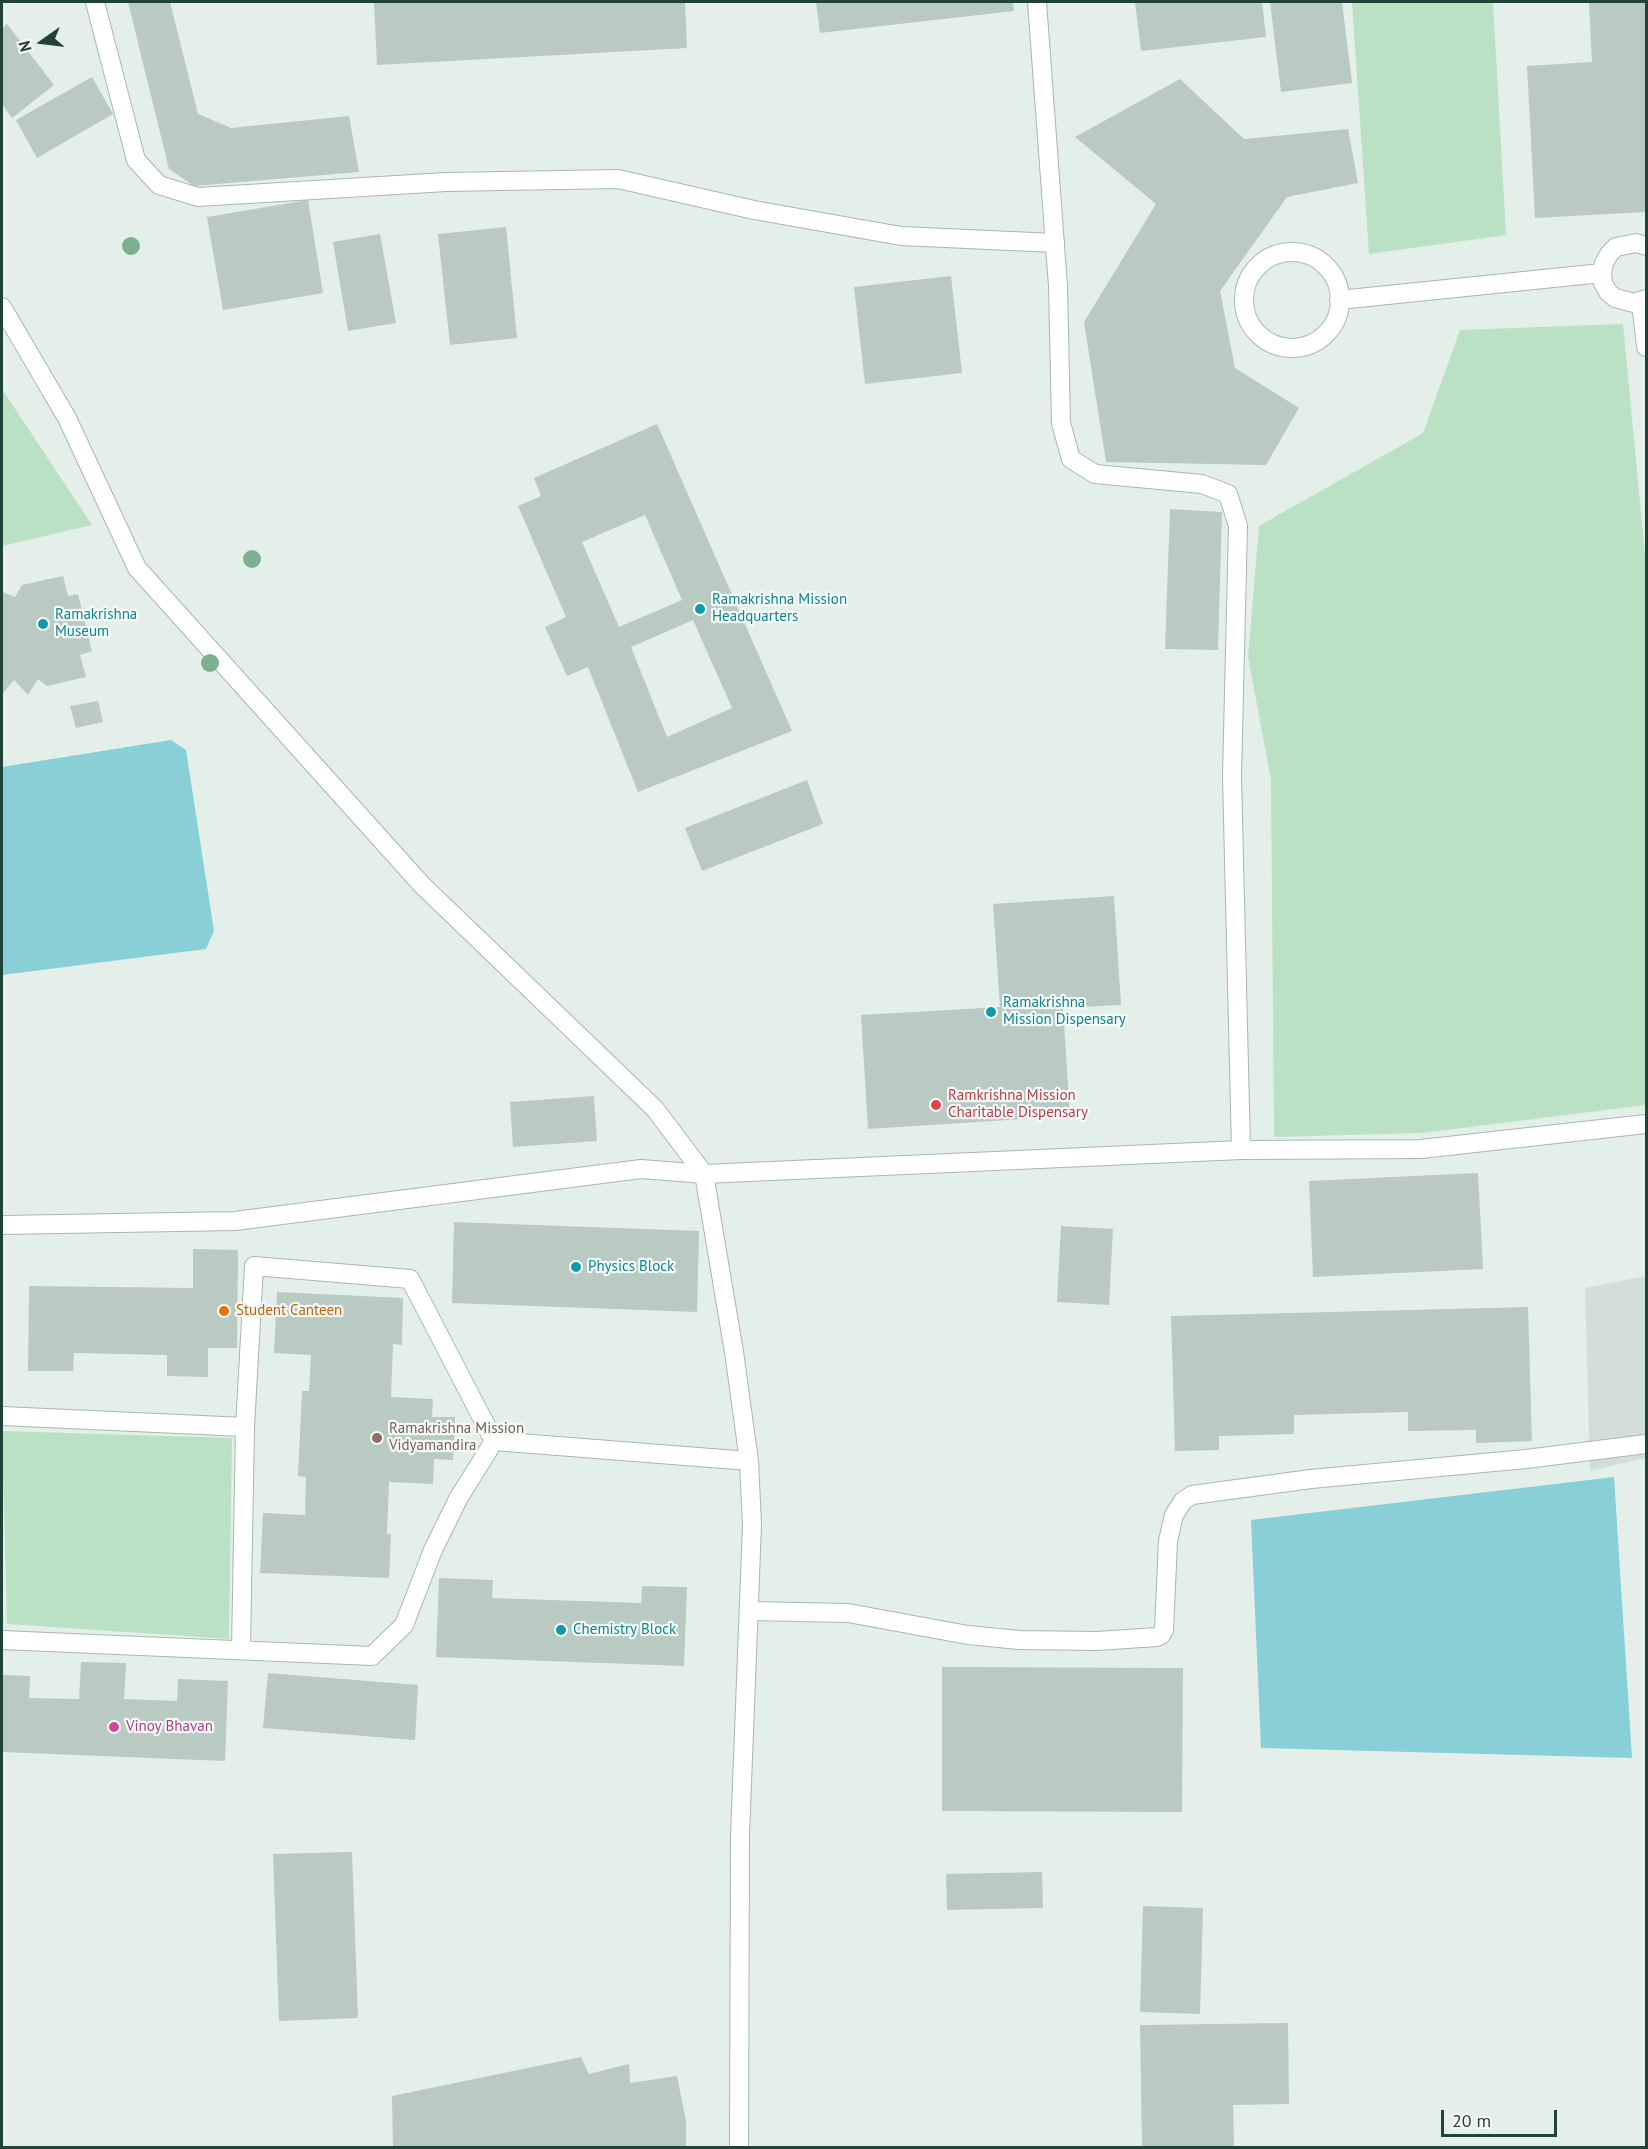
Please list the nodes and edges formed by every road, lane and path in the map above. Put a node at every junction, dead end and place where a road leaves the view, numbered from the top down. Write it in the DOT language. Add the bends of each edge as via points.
graph roads {
  1 [pos="95,2"];
  2 [pos="1037,2"];
  3 [pos="1055,243"];
  4 [pos="1647,246"];
  5 [pos="1602,273"];
  6 [pos="1339,300"];
  7 [pos="1644,300"];
  8 [pos="2,307"];
  9 [pos="1647,347"];
  10 [pos="1647,1124"];
  11 [pos="1241,1150"];
  12 [pos="704,1174"];
  13 [pos="2,1225"];
  14 [pos="2,1416"];
  15 [pos="245,1427"];
  16 [pos="494,1441"];
  17 [pos="1647,1444"];
  18 [pos="749,1461"];
  19 [pos="749,1611"];
  20 [pos="2,1640"];
  21 [pos="241,1650"];
  22 [pos="739,2148"];
  1 -- 3 [label="street" via="136,160 159,184 198,197 446,182 618,179 754,210 901,236"];
  2 -- 3 [label="street"];
  3 -- 11 [label="street" via="1061,423 1071,459 1095,474 1202,484 1228,494 1238,526 1232,776"];
  4 -- 5 [label="street" via="1636,243 1616,247 1604,262"];
  5 -- 6 [label="street"];
  5 -- 7 [label="street" via="1608,292 1615,298 1624,302"];
  6 -- 6 [label="street" via="1337,284 1318,260 1303,253 1287,252 1272,256 1249,278 1244,309 1260,337 1273,345 1304,347 1330,329"];
  7 -- 9 [label="street"];
  8 -- 12 [label="street" via="67,418 137,568 422,885 655,1109"];
  10 -- 11 [label="street" via="1421,1149"];
  11 -- 12 [label="street"];
  12 -- 13 [label="street" via="641,1169 235,1221"];
  12 -- 18 [label="street"];
  14 -- 15 [label="street"];
  15 -- 16 [label="street" via="254,1266 410,1279"];
  15 -- 21 [label="street"];
  16 -- 18 [label="street"];
  16 -- 21 [label="street" via="458,1499 433,1550 404,1625 372,1656"];
  17 -- 19 [label="street" via="1192,1495 1174,1515 1167,1541 1164,1630 1157,1637 1019,1640 968,1635 848,1613"];
  18 -- 19 [label="street"];
  19 -- 22 [label="street" via="740,1835"];
  20 -- 21 [label="street"];
}
